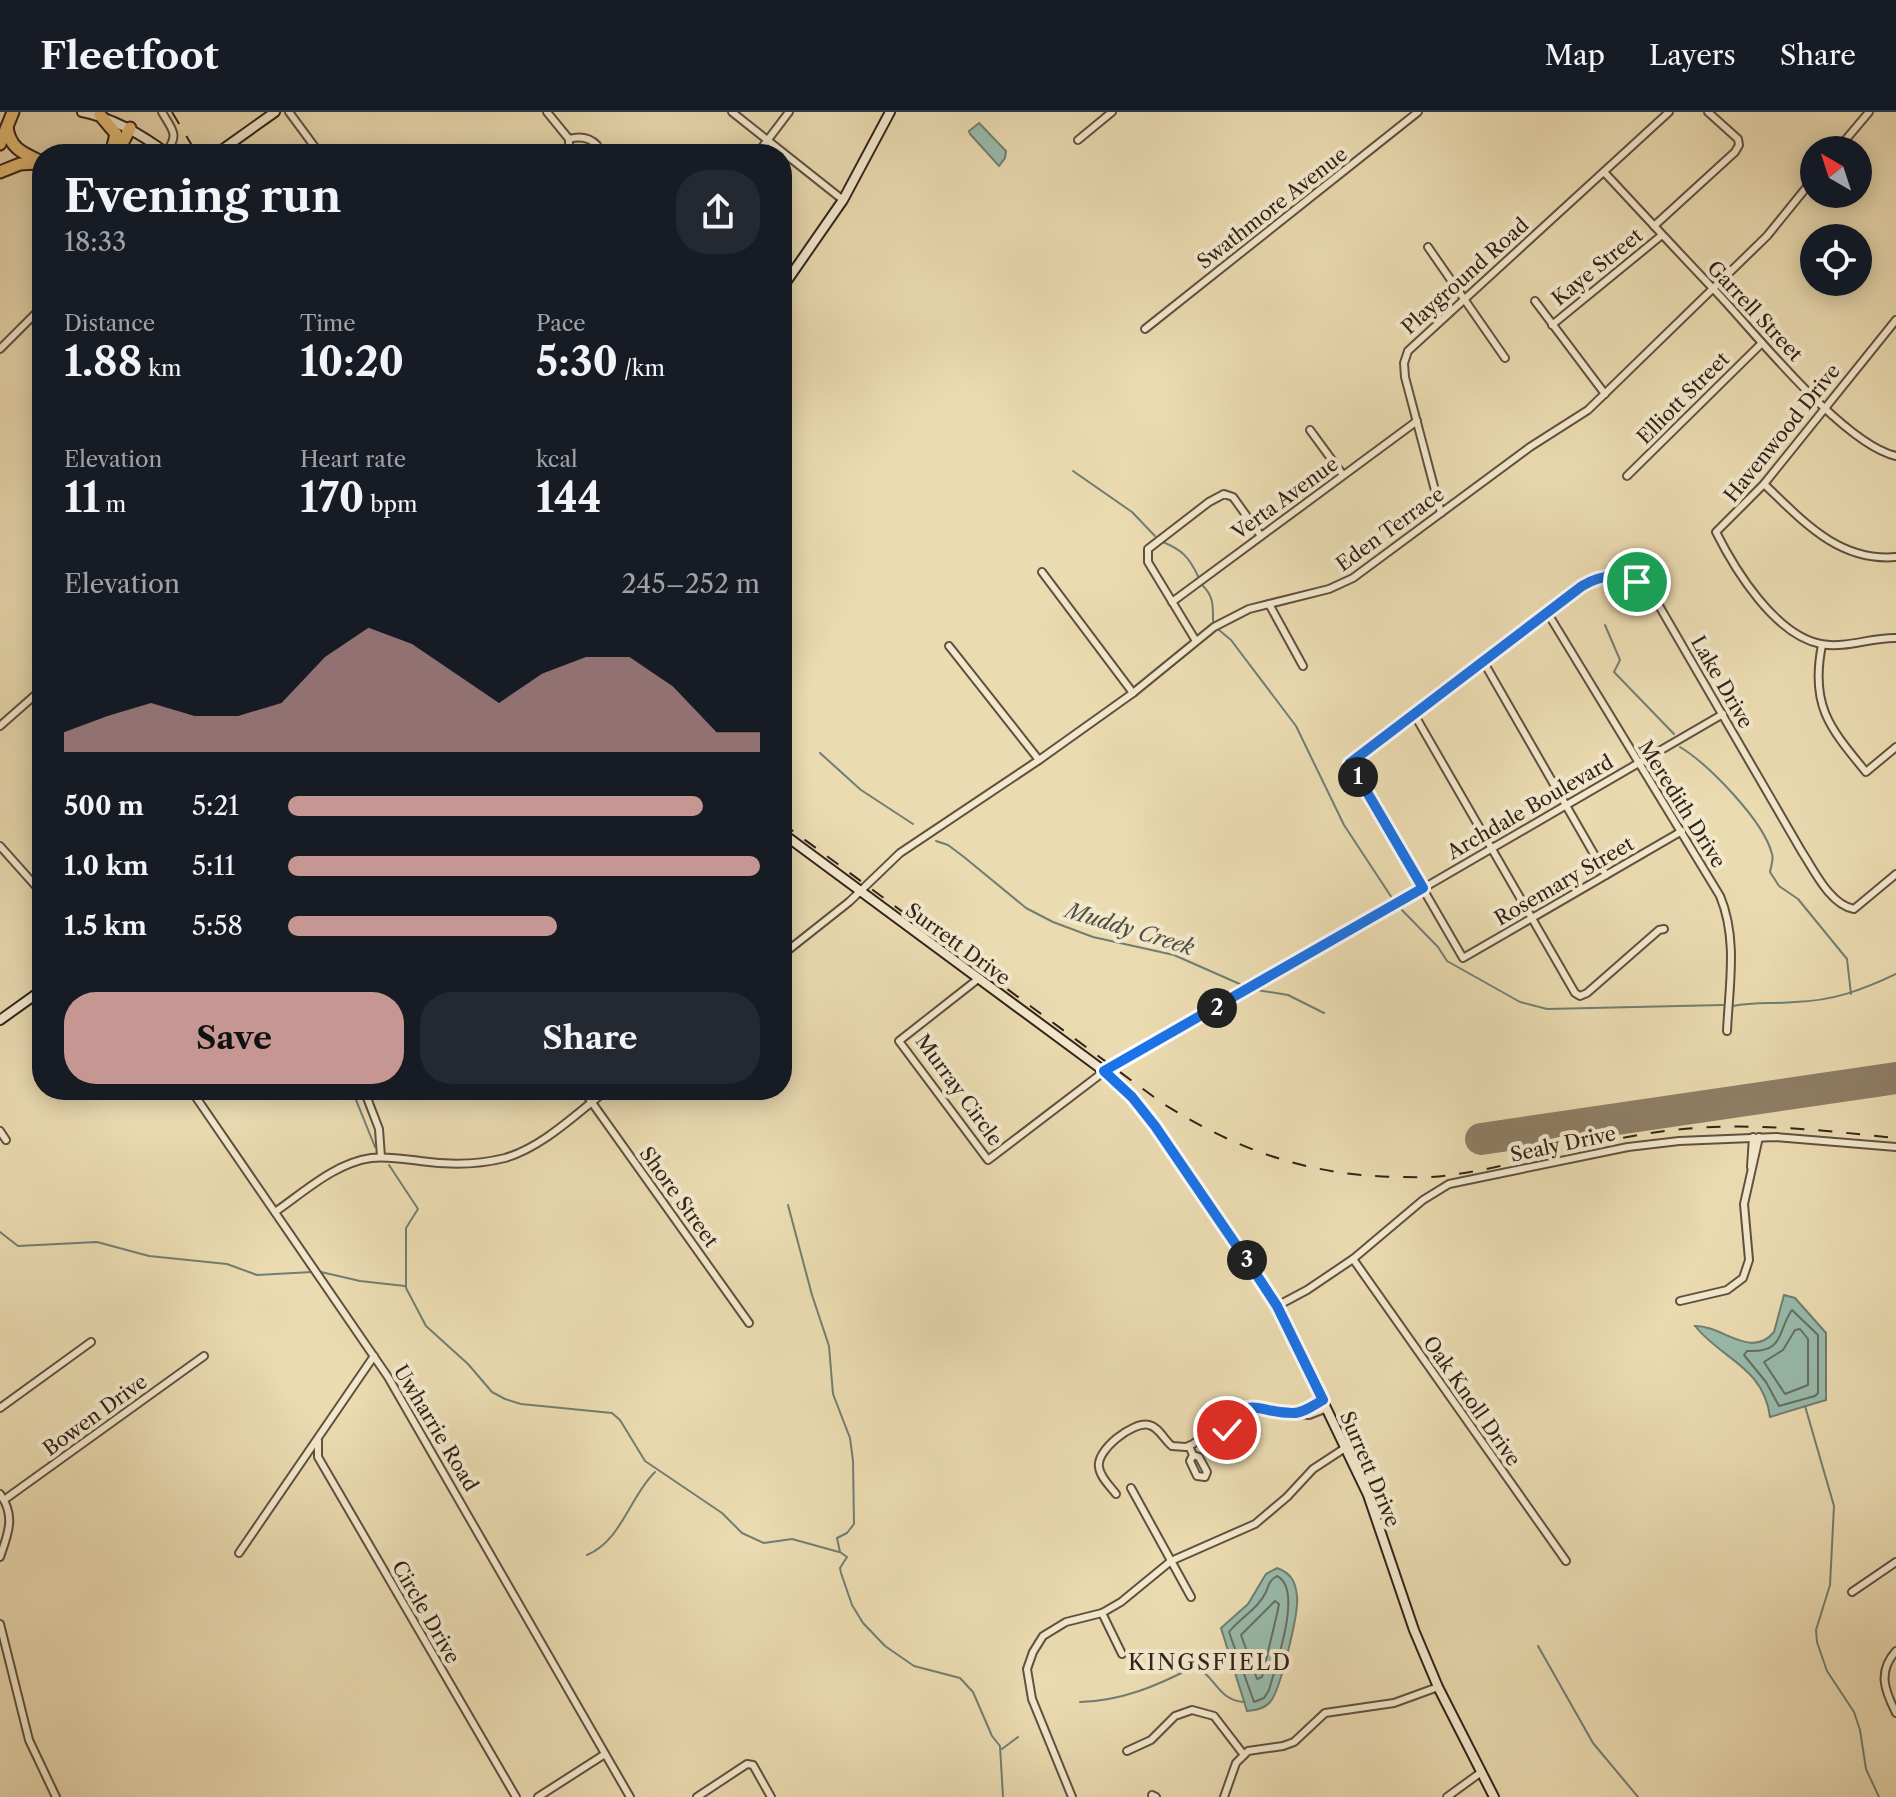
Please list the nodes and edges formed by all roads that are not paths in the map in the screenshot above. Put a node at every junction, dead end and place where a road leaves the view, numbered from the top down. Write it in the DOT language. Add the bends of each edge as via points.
graph roads {
  1 [pos="13,112"];
  2 [pos="82,112"];
  3 [pos="162,112"];
  4 [pos="275,112"];
  5 [pos="289,112"];
  6 [pos="547,112"];
  7 [pos="732,112"];
  8 [pos="789,112"];
  9 [pos="890,112"];
  10 [pos="1112,112"];
  11 [pos="1418,112"];
  12 [pos="1669,112"];
  13 [pos="1708,112"];
  14 [pos="1869,112"];
  15 [pos="100,115"];
  16 [pos="7,127"];
  17 [pos="130,128"];
  18 [pos="1849,136"];
  19 [pos="569,139"];
  20 [pos="767,140"];
  21 [pos="1078,140"];
  22 [pos="0,144"];
  23 [pos="114,144"];
  24 [pos="122,144"];
  25 [pos="154,144"];
  26 [pos="172,144"];
  27 [pos="230,144"];
  28 [pos="313,144"];
  29 [pos="569,144"];
  30 [pos="596,144"];
  31 [pos="764,144"];
  32 [pos="772,144"];
  33 [pos="32,157"];
  34 [pos="792,160"];
  35 [pos="32,162"];
  36 [pos="0,172"];
  37 [pos="1604,172"];
  38 [pos="1800,195"];
  39 [pos="843,200"];
  40 [pos="1654,226"];
  41 [pos="1662,235"];
  42 [pos="1428,247"];
  43 [pos="792,274"];
  44 [pos="1712,289"];
  45 [pos="1464,298"];
  46 [pos="1535,301"];
  47 [pos="32,317"];
  48 [pos="1896,320"];
  49 [pos="1552,325"];
  50 [pos="1145,329"];
  51 [pos="1762,343"];
  52 [pos="0,349"];
  53 [pos="1505,358"];
  54 [pos="1605,394"];
  55 [pos="1825,406"];
  56 [pos="1417,421"];
  57 [pos="1310,430"];
  58 [pos="1896,456"];
  59 [pos="1343,475"];
  60 [pos="1627,476"];
  61 [pos="1764,484"];
  62 [pos="1441,513"];
  63 [pos="1261,536"];
  64 [pos="1896,557"];
  65 [pos="1042,572"];
  66 [pos="1172,602"];
  67 [pos="1269,604"];
  68 [pos="1547,612"];
  69 [pos="1896,638"];
  70 [pos="1196,641"];
  71 [pos="1822,645"];
  72 [pos="949,646"];
  73 [pos="1483,661"];
  74 [pos="1303,666"];
  75 [pos="1133,693"];
  76 [pos="32,698"];
  77 [pos="1414,714"];
  78 [pos="1723,714"];
  79 [pos="0,726"];
  80 [pos="1896,747"];
  81 [pos="1039,760"];
  82 [pos="1638,763"];
  83 [pos="1566,805"];
  84 [pos="1682,831"];
  85 [pos="792,841"];
  86 [pos="0,846"];
  87 [pos="1492,848"];
  88 [pos="1896,874"];
  89 [pos="1606,875"];
  90 [pos="32,882"];
  91 [pos="1423,888"];
  92 [pos="859,891"];
  93 [pos="1532,918"];
  94 [pos="1664,929"];
  95 [pos="792,947"];
  96 [pos="1463,958"];
  97 [pos="978,979"];
  98 [pos="32,997"];
  99 [pos="0,1020"];
  100 [pos="1727,1031"];
  101 [pos="1104,1071"];
  102 [pos="198,1100"];
  103 [pos="368,1100"];
  104 [pos="589,1100"];
  105 [pos="595,1100"];
  106 [pos="591,1103"];
  107 [pos="0,1131"];
  108 [pos="1756,1137"];
  109 [pos="6,1140"];
  110 [pos="1896,1147"];
  111 [pos="381,1157"];
  112 [pos="275,1212"];
  113 [pos="1353,1259"];
  114 [pos="1680,1301"];
  115 [pos="1277,1306"];
  116 [pos="749,1323"];
  117 [pos="91,1342"];
  118 [pos="204,1356"];
  119 [pos="374,1356"];
  120 [pos="1325,1404"];
  121 [pos="0,1408"];
  122 [pos="1221,1423"];
  123 [pos="1241,1439"];
  124 [pos="318,1441"];
  125 [pos="1189,1446"];
  126 [pos="1345,1448"];
  127 [pos="1193,1455"];
  128 [pos="1131,1488"];
  129 [pos="1116,1494"];
  130 [pos="2,1497"];
  131 [pos="239,1553"];
  132 [pos="0,1557"];
  133 [pos="1171,1561"];
  134 [pos="1566,1561"];
  135 [pos="1896,1562"];
  136 [pos="1852,1592"];
  137 [pos="1191,1597"];
  138 [pos="1102,1613"];
  139 [pos="0,1624"];
  140 [pos="1896,1651"];
  141 [pos="1122,1654"];
  142 [pos="1438,1687"];
  143 [pos="1896,1713"];
  144 [pos="1127,1751"];
  145 [pos="605,1754"];
  146 [pos="1244,1755"];
  147 [pos="1480,1773"];
  148 [pos="56,1797"];
  149 [pos="516,1797"];
  150 [pos="540,1797"];
  151 [pos="630,1797"];
  152 [pos="697,1797"];
  153 [pos="771,1797"];
  154 [pos="1072,1797"];
  155 [pos="1224,1797"];
  156 [pos="1447,1797"];
  157 [pos="1494,1797"];
  1 -- 16 [label="highway"];
  2 -- 15 [label="street"];
  3 -- 26 [label="street" via="174,136"];
  4 -- 27 [label="street"];
  5 -- 28 [label="street"];
  6 -- 19 [label="street"];
  7 -- 20 [label="street"];
  8 -- 20 [label="street"];
  9 -- 39 [label="street"];
  10 -- 21 [label="street"];
  11 -- 50 [label="street, Swathmore Avenue"];
  12 -- 37 [label="street, Playground Road"];
  13 -- 40 [label="street, Kaye Street" via="1739,145"];
  14 -- 18 [label="street"];
  15 -- 17 [label="street"];
  15 -- 23 [label="highway" via="116,134"];
  16 -- 22 [label="highway"];
  16 -- 33 [label="highway" via="12,145"];
  17 -- 24 [label="highway"];
  17 -- 25 [label="street"];
  19 -- 29 [label="street"];
  19 -- 30 [label="street" via="591,139"];
  20 -- 31 [label="street"];
  20 -- 32 [label="street"];
  34 -- 39 [label="street"];
  35 -- 36 [label="highway"];
  37 -- 40 [label="street, Garrell Street"];
  37 -- 45 [label="street, Playground Road"];
  38 -- 44 [label="street, Eden Terrace"];
  39 -- 43 [label="street"];
  40 -- 41 [label="street, Garrell Street"];
  41 -- 44 [label="street, Garrell Street"];
  41 -- 49 [label="street, Kaye Street"];
  42 -- 45 [label="street"];
  44 -- 51 [label="street, Garrell Street"];
  44 -- 54 [label="street, Eden Terrace"];
  45 -- 53 [label="street"];
  45 -- 56 [label="street, Playground Road" via="1405,356"];
  46 -- 49 [label="street"];
  47 -- 52 [label="street"];
  48 -- 55 [label="street, Havenwood Drive"];
  49 -- 54 [label="street"];
  51 -- 55 [label="street, Garrell Street"];
  51 -- 60 [label="street, Elliott Street"];
  54 -- 62 [label="street, Eden Terrace"];
  55 -- 58 [label="street, Garrell Street" via="1864,443"];
  55 -- 61 [label="street, Havenwood Drive"];
  56 -- 59 [label="street, Verta Avenue"];
  56 -- 62 [label="street, Playground Road"];
  57 -- 59 [label="street"];
  59 -- 63 [label="street, Verta Avenue"];
  61 -- 64 [label="street" via="1826,540 1859,554"];
  61 -- 71 [label="street, Havenwood Drive" via="1716,532 1774,617"];
  62 -- 67 [label="street, Eden Terrace" via="1340,585"];
  63 -- 66 [label="street, Verta Avenue"];
  63 -- 66 [label="street" via="1233,497 1224,494 1154,542 1147,558"];
  65 -- 75 [label="street"];
  66 -- 70 [label="street"];
  67 -- 70 [label="street, Eden Terrace" via="1231,617"];
  67 -- 74 [label="street"];
  68 -- 73 [label="street, Lake Drive"];
  68 -- 78 [label="street, Lake Drive" via="1598,578 1620,576 1637,582 1661,609"];
  68 -- 82 [label="street, Meredith Drive"];
  69 -- 71 [label="street"];
  70 -- 75 [label="street, Eden Terrace"];
  71 -- 80 [label="street" via="1821,704 1847,748 1866,772"];
  72 -- 81 [label="street"];
  73 -- 77 [label="street, Lake Drive"];
  73 -- 83 [label="street"];
  75 -- 81 [label="street, Eden Terrace"];
  76 -- 79 [label="street"];
  77 -- 87 [label="street"];
  77 -- 91 [label="street, Lake Drive" via="1350,763"];
  78 -- 82 [label="street, Archdale Boulevard"];
  78 -- 88 [label="street, Lake Drive" via="1802,852 1844,907 1854,909"];
  81 -- 92 [label="street, Eden Terrace" via="914,843"];
  82 -- 83 [label="street, Archdale Boulevard"];
  82 -- 84 [label="street, Meredith Drive"];
  83 -- 87 [label="street, Archdale Boulevard"];
  83 -- 89 [label="street"];
  84 -- 89 [label="street, Rosemary Street"];
  84 -- 100 [label="street, Meredith Drive" via="1728,916"];
  85 -- 92 [label="street, Surrett Drive"];
  86 -- 90 [label="street"];
  87 -- 91 [label="street, Archdale Boulevard"];
  87 -- 93 [label="street"];
  89 -- 93 [label="street, Rosemary Street"];
  91 -- 96 [label="street, Lake Drive"];
  91 -- 101 [label="street, Archdale Boulevard"];
  92 -- 95 [label="street, Eden Terrace"];
  92 -- 97 [label="street, Surrett Drive"];
  93 -- 94 [label="street" via="1580,996"];
  93 -- 96 [label="street, Rosemary Street"];
  97 -- 101 [label="street, Surrett Drive"];
  97 -- 101 [label="street, Murray Circle" via="899,1041 988,1160"];
  98 -- 99 [label="street"];
  101 -- 115 [label="street, Surrett Drive" via="1155,1126"];
  102 -- 112 [label="street, Uwharrie Road"];
  103 -- 111 [label="street" via="379,1129"];
  104 -- 106 [label="street, Shore Street"];
  105 -- 106 [label="street"];
  106 -- 111 [label="street" via="536,1143 506,1157 459,1164"];
  106 -- 116 [label="street, Shore Street"];
  107 -- 109 [label="street"];
  108 -- 110 [label="street, Sealy Drive"];
  108 -- 113 [label="street, Sealy Drive" via="1628,1147 1449,1184"];
  108 -- 114 [label="street" via="1744,1204 1749,1260 1743,1278 1727,1290"];
  111 -- 112 [label="street" via="338,1169"];
  112 -- 119 [label="street, Uwharrie Road"];
  113 -- 115 [label="street, Sealy Drive"];
  113 -- 134 [label="street, Oak Knoll Drive"];
  115 -- 120 [label="street, Surrett Drive"];
  117 -- 121 [label="street"];
  118 -- 130 [label="street, Bowen Drive"];
  119 -- 124 [label="street"];
  119 -- 145 [label="street, Uwharrie Road"];
  120 -- 122 [label="street" via="1297,1414 1246,1407"];
  120 -- 126 [label="street, Surrett Drive"];
  122 -- 123 [label="street"];
  122 -- 125 [label="street"];
  124 -- 131 [label="street"];
  124 -- 149 [label="street, Circle Drive" via="323,1467"];
  125 -- 127 [label="street"];
  125 -- 129 [label="street" via="1172,1446 1150,1425 1133,1428 1099,1457 1099,1471"];
  126 -- 133 [label="street" via="1313,1469 1255,1524"];
  126 -- 142 [label="street, Surrett Drive" via="1368,1495"];
  128 -- 133 [label="street"];
  130 -- 132 [label="street" via="11,1523"];
  133 -- 137 [label="street"];
  133 -- 138 [label="street"];
  135 -- 136 [label="street"];
  138 -- 141 [label="street"];
  138 -- 154 [label="street" via="1055,1627 1043,1636 1027,1669 1032,1699"];
  139 -- 148 [label="street" via="29,1740"];
  140 -- 143 [label="street" via="1884,1685"];
  142 -- 146 [label="street" via="1394,1703 1325,1713 1294,1742"];
  142 -- 147 [label="street, Surrett Drive"];
  144 -- 146 [label="street" via="1192,1710 1214,1716"];
  145 -- 150 [label="street"];
  145 -- 151 [label="street, Uwharrie Road"];
  146 -- 155 [label="street"];
  147 -- 156 [label="street"];
  147 -- 157 [label="street, Surrett Drive"];
  152 -- 153 [label="street" via="740,1767 753,1765"];
}
